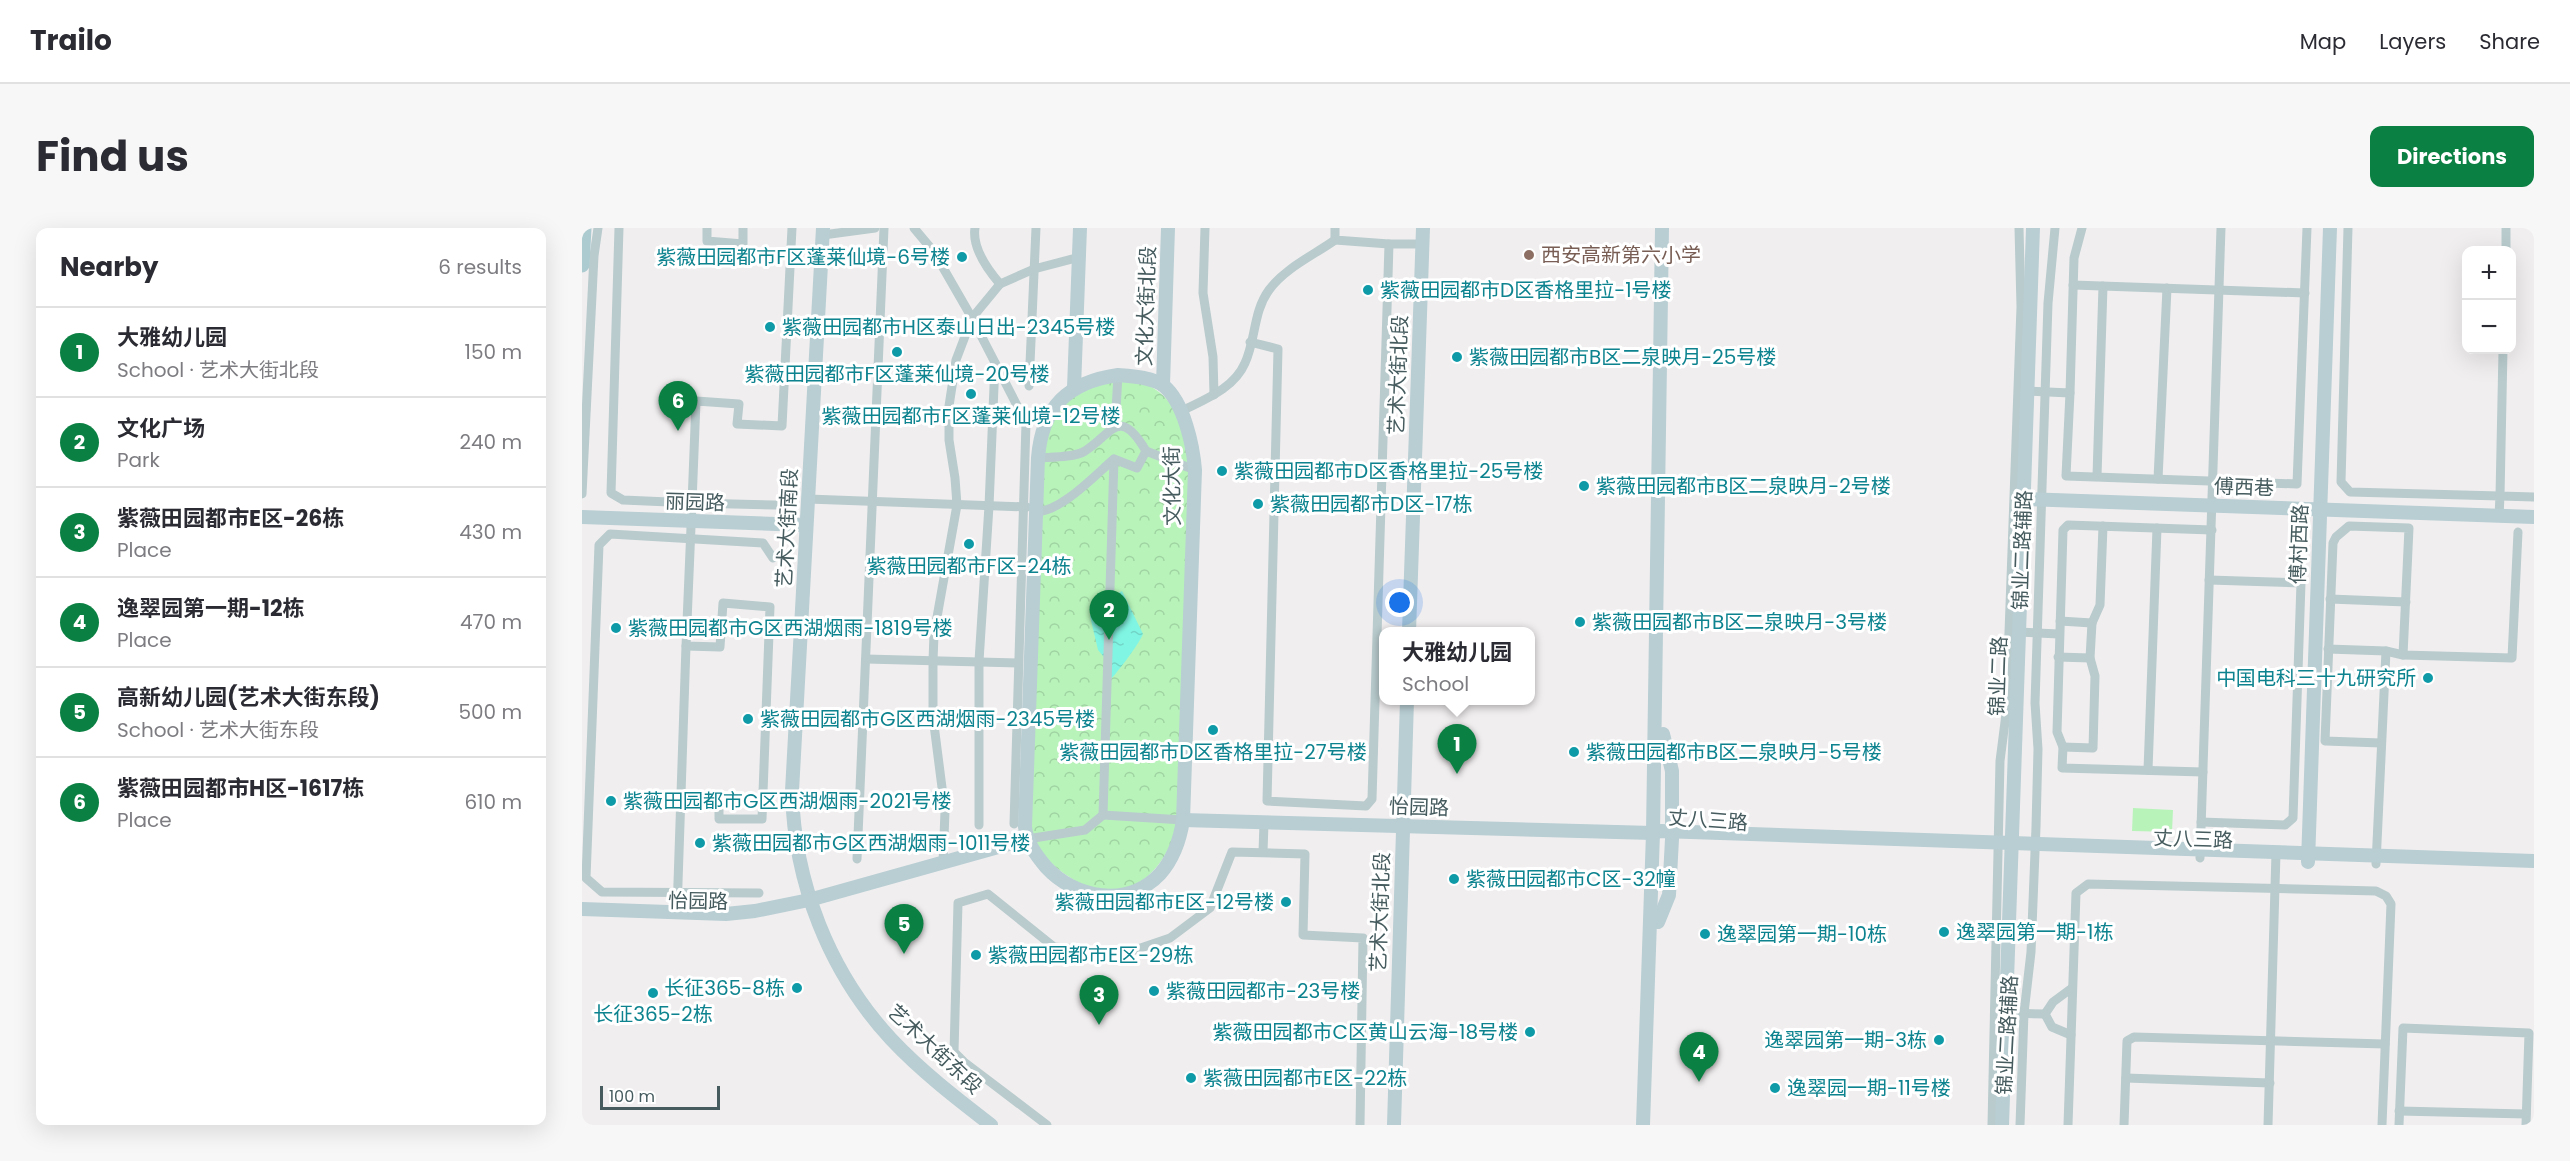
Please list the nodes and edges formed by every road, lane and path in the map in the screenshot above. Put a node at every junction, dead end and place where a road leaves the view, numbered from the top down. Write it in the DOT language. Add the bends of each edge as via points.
graph roads {
  1 [pos="584,228"];
  2 [pos="598,228"];
  3 [pos="619,228"];
  4 [pos="707,228"];
  5 [pos="743,228"];
  6 [pos="792,228"];
  7 [pos="875,228"];
  8 [pos="884,228"];
  9 [pos="914,228"];
  10 [pos="975,228"];
  11 [pos="1036,228"];
  12 [pos="1080,228"];
  13 [pos="1168,228"];
  14 [pos="1205,228"];
  15 [pos="1335,228"];
  16 [pos="1423,228"];
  17 [pos="2019,228"];
  18 [pos="2033,228"];
  19 [pos="2041,228"];
  20 [pos="2055,228"];
  21 [pos="2082,228"];
  22 [pos="2221,228"];
  23 [pos="2307,228"];
  24 [pos="2330,228"];
  25 [pos="2348,228"];
  26 [pos="2506,228"];
  27 [pos="1668,229"];
  28 [pos="823,231"];
  29 [pos="1335,240"];
  30 [pos="1389,244"];
  31 [pos="1422,244"];
  32 [pos="2506,246"];
  33 [pos="1080,257"];
  34 [pos="582,265"];
  35 [pos="1034,269"];
  36 [pos="1000,284"];
  37 [pos="2073,285"];
  38 [pos="2103,286"];
  39 [pos="2166,288"];
  40 [pos="2218,290"];
  41 [pos="2305,293"];
  42 [pos="972,318"];
  43 [pos="1250,342"];
  44 [pos="2503,354"];
  45 [pos="995,360"];
  46 [pos="1118,375"];
  47 [pos="1163,385"];
  48 [pos="1029,386"];
  49 [pos="1074,388"];
  50 [pos="2036,392"];
  51 [pos="2070,393"];
  52 [pos="1214,395"];
  53 [pos="1180,412"];
  54 [pos="1116,427"];
  55 [pos="1146,451"];
  56 [pos="1038,458"];
  57 [pos="1114,459"];
  58 [pos="1195,470"];
  59 [pos="2097,477"];
  60 [pos="2158,479"];
  61 [pos="2212,481"];
  62 [pos="582,494"];
  63 [pos="2500,496"];
  64 [pos="2534,497"];
  65 [pos="808,499"];
  66 [pos="2032,500"];
  67 [pos="871,502"];
  68 [pos="692,503"];
  69 [pos="775,504"];
  70 [pos="957,505"];
  71 [pos="2211,505"];
  72 [pos="989,506"];
  73 [pos="1032,509"];
  74 [pos="2320,509"];
  75 [pos="582,516"];
  76 [pos="2499,516"];
  77 [pos="2534,517"];
  78 [pos="691,521"];
  79 [pos="806,525"];
  80 [pos="2103,526"];
  81 [pos="2157,528"];
  82 [pos="2211,530"];
  83 [pos="2518,532"];
  84 [pos="691,539"];
  85 [pos="773,558"];
  86 [pos="2210,580"];
  87 [pos="2330,599"];
  88 [pos="2406,602"];
  89 [pos="2060,621"];
  90 [pos="2092,623"];
  91 [pos="1409,627"];
  92 [pos="2028,633"];
  93 [pos="2059,634"];
  94 [pos="686,646"];
  95 [pos="2328,649"];
  96 [pos="2386,651"];
  97 [pos="2403,655"];
  98 [pos="2058,657"];
  99 [pos="2090,658"];
  100 [pos="866,659"];
  101 [pos="933,661"];
  102 [pos="979,662"];
  103 [pos="1018,663"];
  104 [pos="1407,705"];
  105 [pos="2381,743"];
  106 [pos="2063,747"];
  107 [pos="2148,770"];
  108 [pos="2203,772"];
  109 [pos="710,802"];
  110 [pos="1103,815"];
  111 [pos="1184,820"];
  112 [pos="2201,822"];
  113 [pos="1264,823"];
  114 [pos="1014,824"];
  115 [pos="979,825"];
  116 [pos="1402,826"];
  117 [pos="1664,835"];
  118 [pos="1027,839"];
  119 [pos="2009,848"];
  120 [pos="2036,849"];
  121 [pos="1263,852"];
  122 [pos="2200,854"];
  123 [pos="2276,857"];
  124 [pos="2308,858"];
  125 [pos="857,859"];
  126 [pos="2376,860"];
  127 [pos="2534,861"];
  128 [pos="944,863"];
  129 [pos="2534,870"];
  130 [pos="2276,888"];
  131 [pos="759,893"];
  132 [pos="677,894"];
  133 [pos="809,900"];
  134 [pos="582,909"];
  135 [pos="677,912"];
  136 [pos="582,917"];
  137 [pos="2072,988"];
  138 [pos="2015,1013"];
  139 [pos="2045,1014"];
  140 [pos="2071,1035"];
  141 [pos="2271,1041"];
  142 [pos="2385,1044"];
  143 [pos="2126,1078"];
  144 [pos="2270,1083"];
  145 [pos="2399,1111"];
  146 [pos="2526,1114"];
  147 [pos="991,1125"];
  148 [pos="1047,1125"];
  149 [pos="1360,1125"];
  150 [pos="1394,1125"];
  151 [pos="1643,1125"];
  152 [pos="1651,1125"];
  153 [pos="1992,1125"];
  154 [pos="2002,1125"];
  155 [pos="2011,1125"];
  156 [pos="2020,1125"];
  157 [pos="2068,1125"];
  158 [pos="2124,1125"];
  159 [pos="2268,1125"];
  160 [pos="2382,1125"];
  161 [pos="2399,1125"];
  162 [pos="2526,1125"];
  1 -- 34 [label="main road"];
  2 -- 62 [label="street"];
  3 -- 68 [label="street" via="611,493 622,500"];
  4 -- 5 [label="street" via="706,241 743,244"];
  6 -- 68 [label="street" via="782,426 737,424 739,404 696,401"];
  7 -- 28 [label="street"];
  8 -- 67 [label="street"];
  9 -- 42 [label="street" via="934,252"];
  10 -- 36 [label="street" via="974,235 988,270"];
  11 -- 35 [label="street"];
  12 -- 33 [label="street"];
  13 -- 47 [label="street, 文化大街北段"];
  14 -- 52 [label="street" via="1203,293 1213,357"];
  15 -- 29 [label="street"];
  16 -- 31 [label="street, 艺术大街北段"];
  17 -- 119 [label="street, 锦业二路辅路" via="2021,307 2006,714 2000,761"];
  18 -- 50 [label="street, 锦业二路"];
  19 -- 50 [label="street, 锦业二路"];
  20 -- 50 [label="street"];
  21 -- 37 [label="street" via="2074,258"];
  22 -- 40 [label="street"];
  23 -- 41 [label="street"];
  24 -- 74 [label="street, 傅村西路"];
  25 -- 63 [label="street" via="2341,482 2350,492"];
  26 -- 32 [label="street"];
  27 -- 117 [label="street"];
  27 -- 117 [label="street" via="1663,734 1672,771"];
  28 -- 65 [label="street, 艺术大街南段"];
  29 -- 30 [label="street"];
  29 -- 43 [label="street" via="1281,277 1269,290 1256,313"];
  30 -- 31 [label="street"];
  30 -- 43 [label="street" via="1372,799 1366,806 1267,801 1278,349"];
  31 -- 91 [label="street, 艺术大街北段"];
  33 -- 35 [label="street"];
  33 -- 49 [label="street"];
  35 -- 36 [label="street"];
  35 -- 48 [label="street"];
  36 -- 42 [label="street"];
  37 -- 38 [label="street"];
  37 -- 51 [label="street"];
  38 -- 39 [label="street"];
  38 -- 59 [label="street"];
  39 -- 40 [label="street"];
  39 -- 60 [label="street"];
  40 -- 41 [label="street"];
  40 -- 61 [label="street"];
  41 -- 61 [label="street" via="2297,484"];
  42 -- 45 [label="street"];
  42 -- 70 [label="street" via="956,360 949,406"];
  43 -- 52 [label="street" via="1245,363 1235,378"];
  44 -- 63 [label="street"];
  45 -- 72 [label="street"];
  45 -- 73 [label="street" via="1026,423"];
  46 -- 47 [label="street"];
  46 -- 49 [label="street"];
  46 -- 54 [label="street"];
  47 -- 53 [label="street, 文化大街"];
  49 -- 56 [label="street" via="1049,415 1039,435"];
  50 -- 51 [label="street"];
  50 -- 66 [label="street, 锦业二路"];
  51 -- 59 [label="street" via="2066,476"];
  52 -- 53 [label="street"];
  53 -- 58 [label="street, 文化大街" via="1193,447"];
  54 -- 55 [label="street" via="1137,435"];
  54 -- 56 [label="street" via="1083,452"];
  55 -- 57 [label="street" via="1137,468"];
  55 -- 58 [label="street"];
  56 -- 73 [label="street"];
  57 -- 73 [label="street" via="1045,512"];
  57 -- 110 [label="street"];
  58 -- 111 [label="street, 文化大街"];
  59 -- 60 [label="street"];
  60 -- 61 [label="street"];
  61 -- 71 [label="street"];
  63 -- 64 [label="street"];
  63 -- 76 [label="street"];
  65 -- 67 [label="street"];
  65 -- 79 [label="street, 艺术大街南段"];
  66 -- 71 [label="street, 傅西巷"];
  66 -- 92 [label="street, 锦业二路"];
  67 -- 70 [label="street"];
  67 -- 100 [label="street"];
  68 -- 69 [label="street"];
  68 -- 78 [label="street"];
  70 -- 72 [label="street"];
  70 -- 101 [label="street" via="934,634"];
  71 -- 74 [label="street, 傅西巷"];
  71 -- 82 [label="street"];
  72 -- 73 [label="street"];
  72 -- 102 [label="street"];
  73 -- 103 [label="street"];
  73 -- 118 [label="street"];
  74 -- 76 [label="street, 傅西巷"];
  74 -- 124 [label="street, 傅村西路"];
  75 -- 78 [label="street, 丽园路"];
  76 -- 77 [label="street, 傅西巷"];
  78 -- 79 [label="street, 丽园路"];
  78 -- 84 [label="street"];
  79 -- 133 [label="street, 艺术大街南段" via="792,791 798,855"];
  80 -- 81 [label="street"];
  80 -- 89 [label="street" via="2068,525 2063,530"];
  80 -- 90 [label="street" via="2100,605"];
  81 -- 82 [label="street"];
  81 -- 107 [label="street"];
  82 -- 86 [label="street"];
  83 -- 97 [label="street" via="2512,658"];
  84 -- 85 [label="street" via="764,543"];
  84 -- 94 [label="street"];
  84 -- 132 [label="street" via="610,534 599,545 598,569 586,878 602,892"];
  86 -- 108 [label="street"];
  86 -- 112 [label="street" via="2301,583 2294,795 2293,818 2285,825"];
  87 -- 88 [label="street"];
  87 -- 88 [label="street" via="2336,537 2349,526 2409,528"];
  87 -- 95 [label="street"];
  88 -- 97 [label="street"];
  89 -- 90 [label="street"];
  89 -- 93 [label="street"];
  90 -- 99 [label="street"];
  92 -- 93 [label="street"];
  92 -- 119 [label="street, 锦业二路"];
  92 -- 120 [label="street, 锦业二路辅路" via="2038,749"];
  93 -- 98 [label="street"];
  94 -- 109 [label="street" via="720,647 723,603 771,607 762,819 719,819 719,803"];
  94 -- 132 [label="street"];
  95 -- 96 [label="street"];
  95 -- 105 [label="street" via="2325,741"];
  96 -- 97 [label="street"];
  96 -- 105 [label="street"];
  98 -- 99 [label="street"];
  98 -- 106 [label="street" via="2057,732"];
  99 -- 106 [label="street" via="2095,676 2093,748"];
  100 -- 101 [label="street"];
  100 -- 125 [label="street"];
  101 -- 102 [label="street"];
  101 -- 128 [label="street" via="933,717 945,811"];
  102 -- 103 [label="street"];
  102 -- 115 [label="street"];
  103 -- 114 [label="street"];
  104 -- 116 [label="street, 艺术大街北段"];
  105 -- 126 [label="street"];
  106 -- 107 [label="street" via="2062,768"];
  107 -- 108 [label="street"];
  108 -- 112 [label="street"];
  110 -- 111 [label="street"];
  110 -- 118 [label="street" via="1085,830"];
  111 -- 113 [label="street, 怡园路"];
  111 -- 118 [label="street, 文化大街" via="1174,853 1158,876 1116,896 1093,896 1061,881"];
  112 -- 122 [label="street"];
  113 -- 116 [label="street, 怡园路"];
  113 -- 121 [label="street"];
  116 -- 117 [label="street, 怡园路"];
  116 -- 150 [label="street, 艺术大街北段"];
  117 -- 119 [label="street, 丈八三路"];
  117 -- 151 [label="street"];
  117 -- 152 [label="street"];
  118 -- 128 [label="street, 怡园路"];
  119 -- 120 [label="street, 丈八三路"];
  119 -- 138 [label="street, 锦业二路"];
  119 -- 153 [label="street, 锦业二路辅路"];
  120 -- 122 [label="street, 丈八三路"];
  120 -- 138 [label="street, 锦业二路辅路" via="2031,952"];
  121 -- 148 [label="street" via="1232,852 1210,908 1170,938 1126,952 1054,947 987,894 958,903 954,1052"];
  121 -- 149 [label="street" via="1305,854 1303,934 1363,938"];
  122 -- 123 [label="street, 丈八三路"];
  123 -- 124 [label="street, 丈八三路"];
  123 -- 130 [label="street"];
  124 -- 126 [label="street, 丈八三路"];
  126 -- 127 [label="street, 丈八三路"];
  126 -- 129 [label="street, 丈八三路"];
  128 -- 133 [label="street, 怡园路"];
  130 -- 137 [label="street" via="2088,884 2076,893"];
  130 -- 141 [label="street"];
  130 -- 142 [label="street" via="2376,891 2389,900"];
  131 -- 132 [label="street"];
  132 -- 135 [label="street"];
  133 -- 135 [label="street, 怡园路" via="742,913"];
  133 -- 136 [label="street, 怡园路" via="777,914 741,921"];
  133 -- 147 [label="street, 艺术大街东段" via="822,932 867,1011 914,1061"];
  134 -- 135 [label="street, 怡园路"];
  137 -- 139 [label="street" via="2053,1002"];
  137 -- 140 [label="street"];
  138 -- 139 [label="street"];
  138 -- 154 [label="street, 锦业二路"];
  138 -- 155 [label="street, 锦业二路"];
  138 -- 156 [label="street, 锦业二路辅路"];
  139 -- 140 [label="street" via="2052,1028"];
  140 -- 157 [label="street"];
  141 -- 142 [label="street"];
  141 -- 143 [label="street" via="2134,1037 2127,1041"];
  141 -- 144 [label="street"];
  142 -- 160 [label="street"];
  143 -- 144 [label="street"];
  143 -- 158 [label="street"];
  144 -- 159 [label="street"];
  145 -- 146 [label="street"];
  145 -- 146 [label="street" via="2403,1028 2529,1033"];
  145 -- 161 [label="street"];
  146 -- 162 [label="street"];
}
